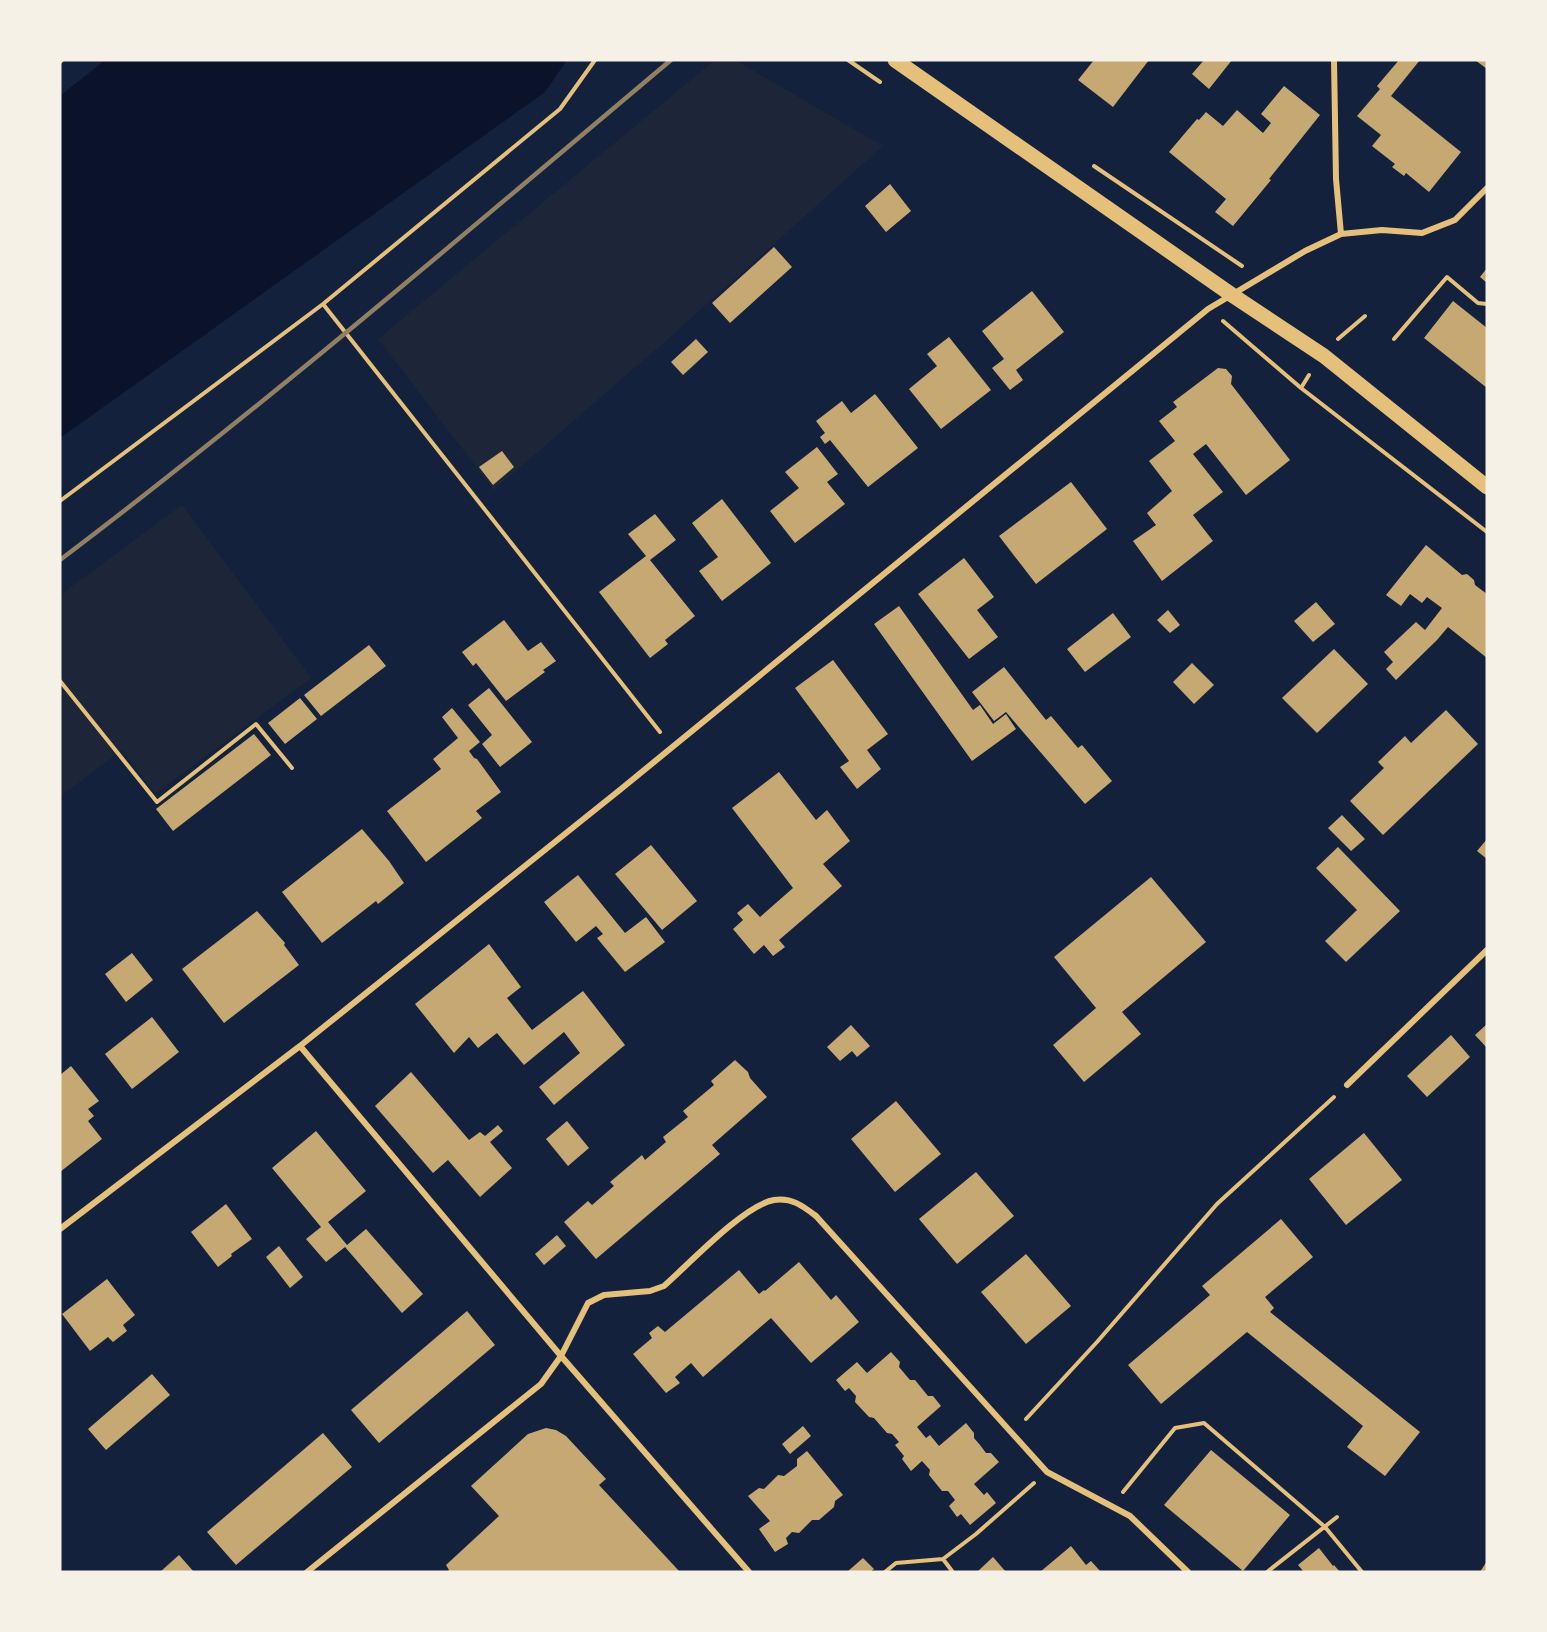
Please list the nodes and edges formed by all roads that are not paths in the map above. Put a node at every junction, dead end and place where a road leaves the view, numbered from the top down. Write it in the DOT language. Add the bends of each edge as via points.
graph roads {
  1 [pos="895,60"];
  2 [pos="1334,60"];
  3 [pos="1487,189"];
  4 [pos="1341,234"];
  5 [pos="1232,295"];
  6 [pos="1487,487"];
  7 [pos="1487,950"];
  8 [pos="300,1046"];
  9 [pos="1347,1085"];
  10 [pos="60,1229"];
  11 [pos="561,1356"];
  12 [pos="307,1572"];
  13 [pos="749,1572"];
  14 [pos="1188,1572"];
  1 -- 5 [label="main road"];
  2 -- 4 [label="street"];
  3 -- 4 [label="street" via="1455,220 1422,233 1382,230"];
  4 -- 5 [label="street"];
  5 -- 6 [label="main road" via="1324,356"];
  5 -- 8 [label="street" via="1208,309"];
  7 -- 9 [label="street"];
  8 -- 10 [label="street"];
  8 -- 11 [label="street"];
  11 -- 12 [label="street" via="540,1384"];
  11 -- 13 [label="street"];
  11 -- 14 [label="street" via="588,1303 604,1295 664,1286 747,1211 774,1200 799,1202 816,1216 1047,1472 1130,1516"];
}
